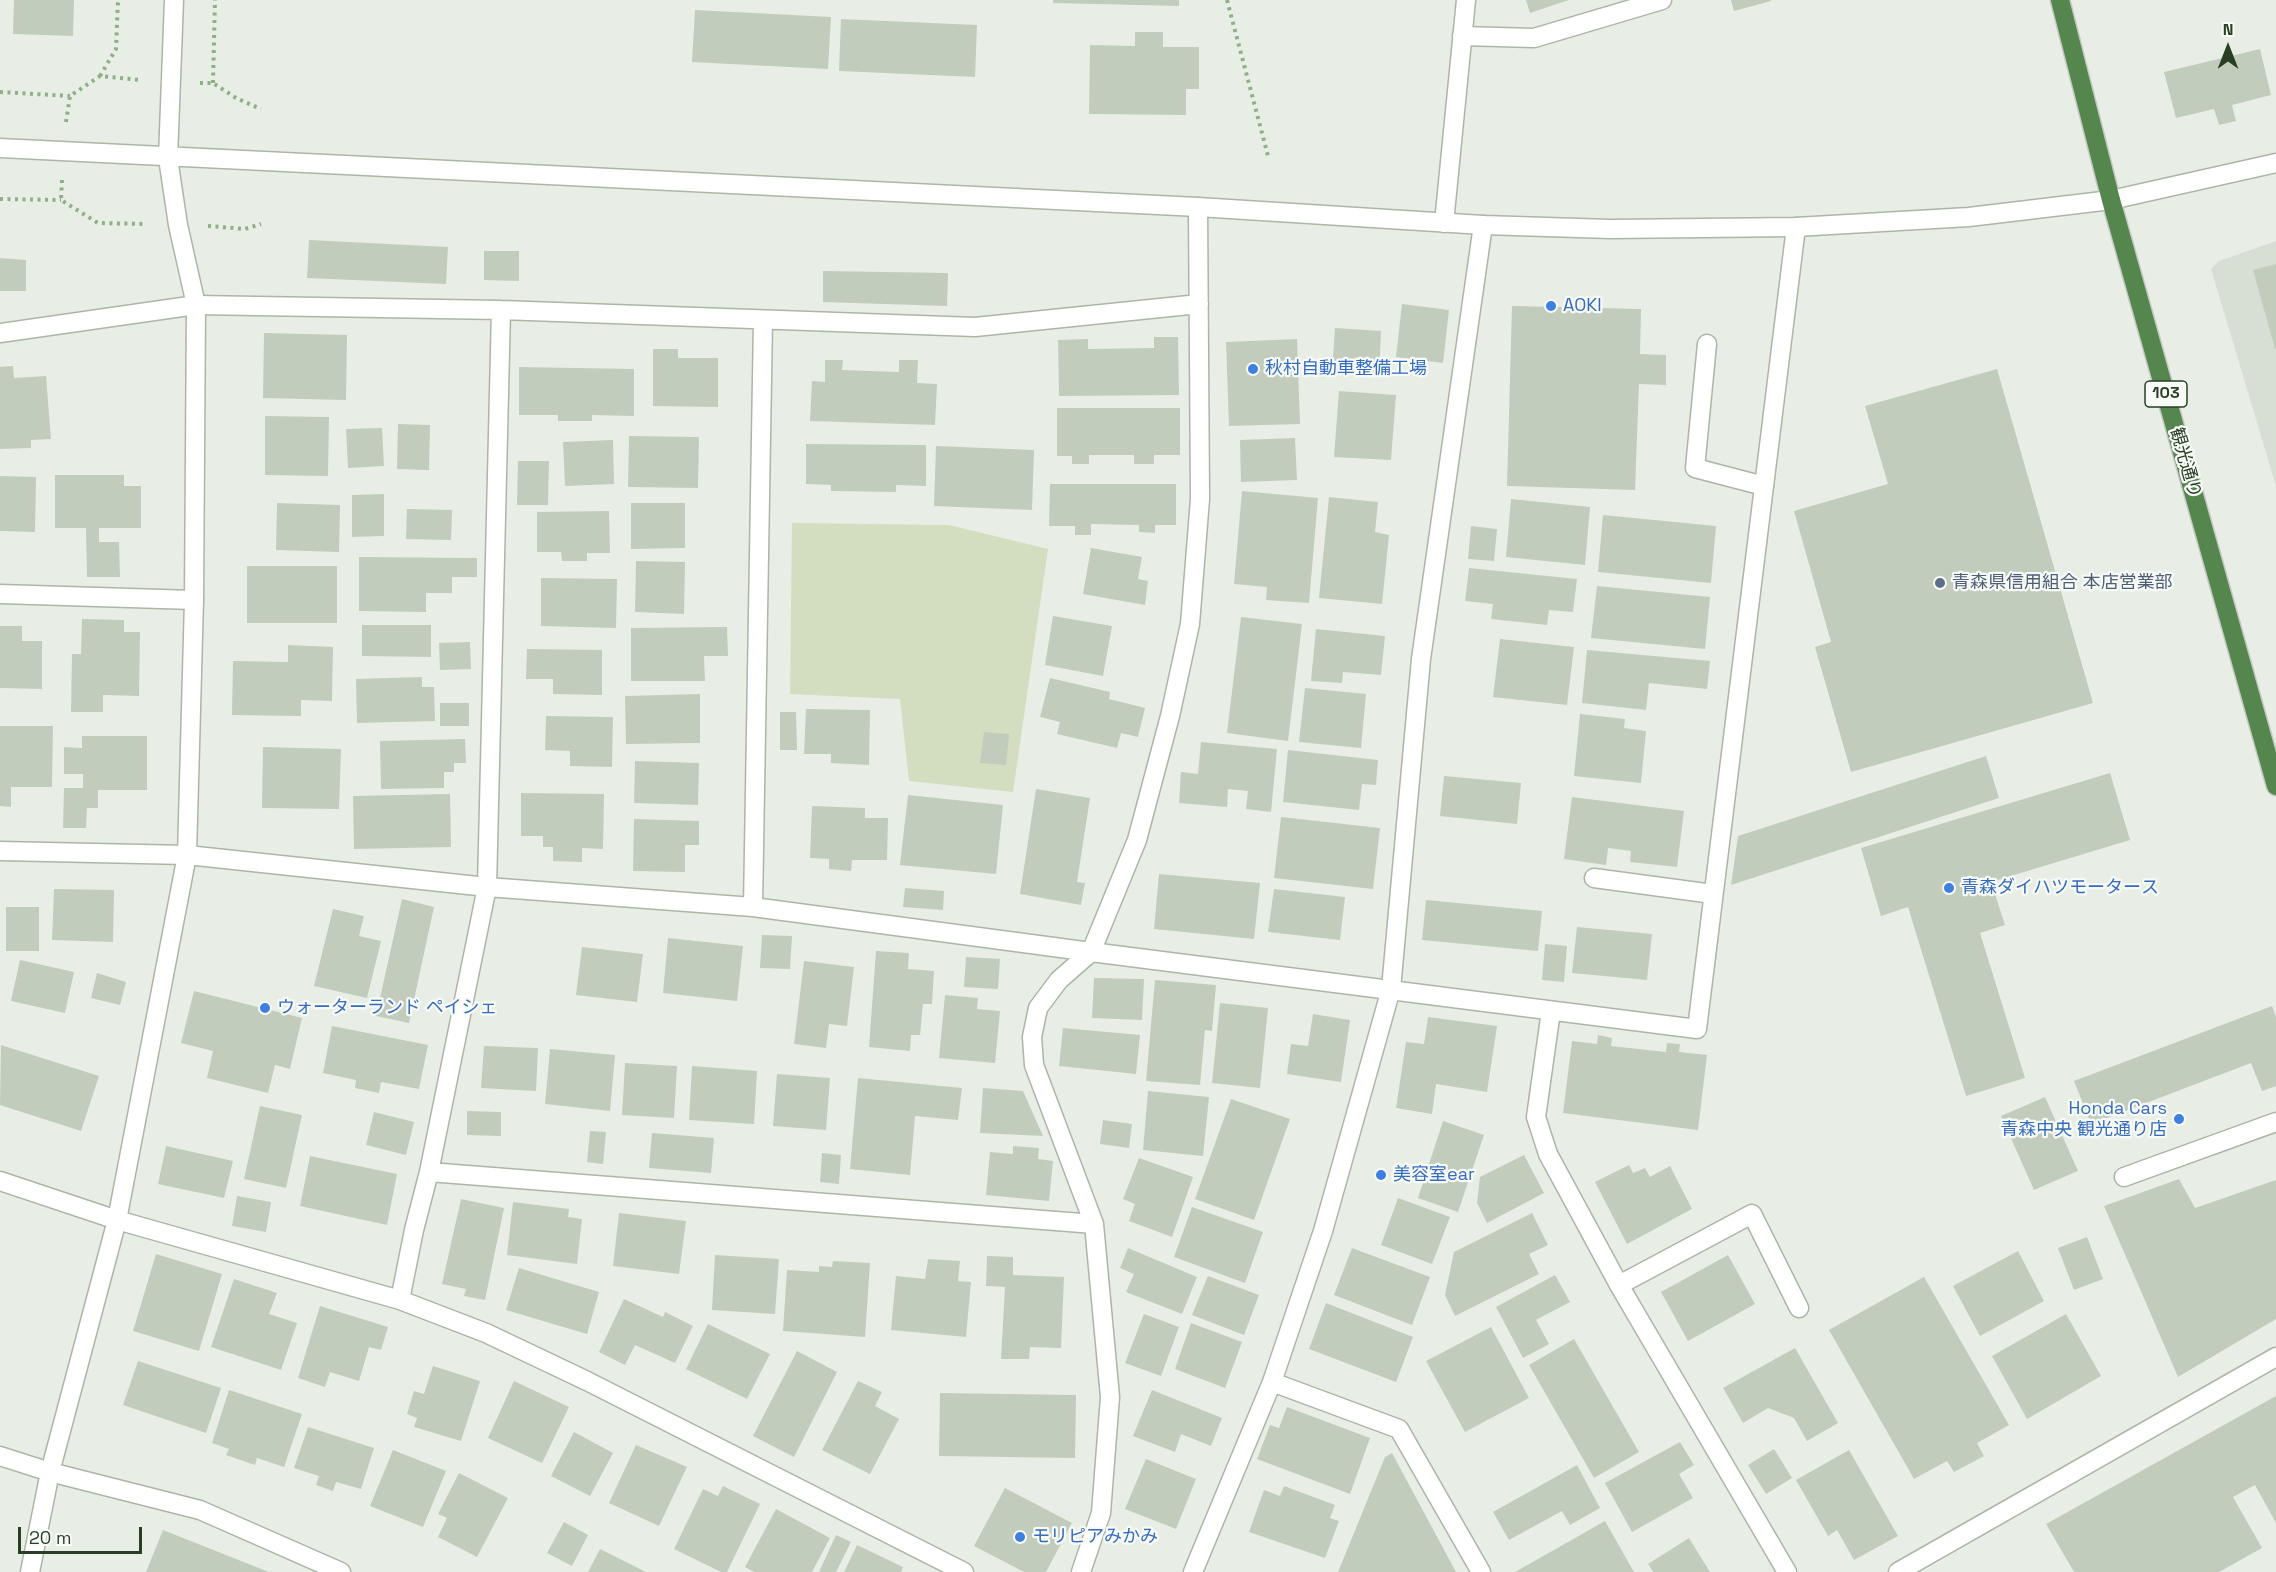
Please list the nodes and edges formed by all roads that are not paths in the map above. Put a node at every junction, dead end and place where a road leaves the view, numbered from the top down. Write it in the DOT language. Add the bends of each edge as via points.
graph roads {
  1 [pos="174,0"];
  2 [pos="1466,0"];
  3 [pos="1662,0"];
  4 [pos="2060,0"];
  5 [pos="1462,36"];
  6 [pos="0,148"];
  7 [pos="168,158"];
  8 [pos="2276,163"];
  9 [pos="2111,200"];
  10 [pos="1198,207"];
  11 [pos="1444,223"];
  12 [pos="1483,225"];
  13 [pos="1796,226"];
  14 [pos="1199,304"];
  15 [pos="196,305"];
  16 [pos="501,310"];
  17 [pos="763,320"];
  18 [pos="0,333"];
  19 [pos="1707,344"];
  20 [pos="1764,486"];
  21 [pos="0,594"];
  22 [pos="194,600"];
  23 [pos="2276,786"];
  24 [pos="0,851"];
  25 [pos="187,855"];
  26 [pos="1594,878"];
  27 [pos="487,887"];
  28 [pos="1713,894"];
  29 [pos="753,907"];
  30 [pos="1091,952"];
  31 [pos="1391,989"];
  32 [pos="1551,1011"];
  33 [pos="2276,1122"];
  34 [pos="429,1172"];
  35 [pos="2124,1177"];
  36 [pos="0,1181"];
  37 [pos="117,1220"];
  38 [pos="1094,1224"];
  39 [pos="1619,1285"];
  40 [pos="400,1300"];
  41 [pos="1799,1308"];
  42 [pos="2276,1357"];
  43 [pos="1272,1382"];
  44 [pos="0,1456"];
  45 [pos="50,1472"];
  46 [pos="30,1572"];
  47 [pos="341,1572"];
  48 [pos="964,1572"];
  49 [pos="1080,1572"];
  50 [pos="1193,1572"];
  51 [pos="1481,1572"];
  52 [pos="1787,1572"];
  53 [pos="1898,1572"];
  1 -- 7 [label="street"];
  2 -- 5 [label="street"];
  3 -- 5 [label="street" via="1534,38"];
  4 -- 9 [label="highway, 観光通り / 103"];
  5 -- 11 [label="street"];
  6 -- 7 [label="street"];
  7 -- 10 [label="street"];
  7 -- 15 [label="street"];
  8 -- 9 [label="street"];
  9 -- 13 [label="street" via="1969,217"];
  9 -- 23 [label="highway, 観光通り / 103"];
  10 -- 11 [label="street"];
  10 -- 14 [label="street"];
  11 -- 12 [label="street"];
  12 -- 13 [label="street" via="1610,229"];
  12 -- 31 [label="street" via="1421,659"];
  13 -- 20 [label="street"];
  14 -- 17 [label="street" via="975,327"];
  14 -- 30 [label="street" via="1200,499 1190,624 1137,840"];
  15 -- 16 [label="street"];
  15 -- 18 [label="street"];
  15 -- 22 [label="street"];
  16 -- 17 [label="street"];
  16 -- 27 [label="street"];
  17 -- 29 [label="street"];
  19 -- 20 [label="street" via="1695,468"];
  20 -- 28 [label="street"];
  21 -- 22 [label="street"];
  22 -- 25 [label="street"];
  24 -- 25 [label="street"];
  25 -- 27 [label="street"];
  25 -- 37 [label="street"];
  26 -- 28 [label="street"];
  27 -- 29 [label="street"];
  27 -- 34 [label="street"];
  28 -- 32 [label="street" via="1697,1029"];
  29 -- 30 [label="street"];
  30 -- 31 [label="street"];
  30 -- 38 [label="street" via="1059,980 1038,1008 1032,1037 1034,1065"];
  31 -- 32 [label="street"];
  31 -- 43 [label="street" via="1323,1231"];
  32 -- 39 [label="street" via="1536,1118 1548,1154"];
  33 -- 35 [label="street"];
  34 -- 38 [label="street"];
  34 -- 40 [label="street"];
  36 -- 37 [label="street"];
  37 -- 40 [label="street"];
  37 -- 45 [label="street"];
  38 -- 49 [label="street" via="1110,1397 1101,1513"];
  39 -- 41 [label="street" via="1752,1214"];
  39 -- 52 [label="street"];
  40 -- 48 [label="street" via="486,1333 587,1381"];
  42 -- 53 [label="street"];
  43 -- 50 [label="street"];
  43 -- 51 [label="street" via="1399,1429"];
  44 -- 45 [label="street"];
  45 -- 46 [label="street"];
  45 -- 47 [label="street" via="200,1510"];
}
